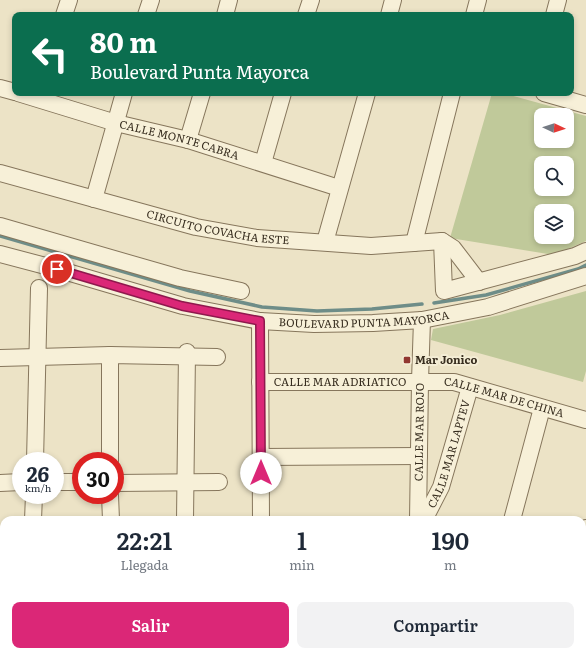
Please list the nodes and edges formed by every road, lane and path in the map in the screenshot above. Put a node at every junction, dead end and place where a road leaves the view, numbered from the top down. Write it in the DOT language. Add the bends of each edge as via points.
graph roads {
  1 [pos="69,0"];
  2 [pos="151,0"];
  3 [pos="229,0"];
  4 [pos="311,0"];
  5 [pos="393,0"];
  6 [pos="478,0"];
  7 [pos="558,0"];
  8 [pos="65,12"];
  9 [pos="147,12"];
  10 [pos="226,12"];
  11 [pos="307,12"];
  12 [pos="390,12"];
  13 [pos="475,12"];
  14 [pos="555,12"];
  15 [pos="0,88"];
  16 [pos="12,91"];
  17 [pos="40,96"];
  18 [pos="123,96"];
  19 [pos="201,96"];
  20 [pos="282,96"];
  21 [pos="366,96"];
  22 [pos="451,96"];
  23 [pos="554,96"];
  24 [pos="586,105"];
  25 [pos="116,123"];
  26 [pos="188,140"];
  27 [pos="263,163"];
  28 [pos="0,173"];
  29 [pos="340,188"];
  30 [pos="94,199"];
  31 [pos="0,226"];
  32 [pos="442,241"];
  33 [pos="325,242"];
  34 [pos="414,242"];
  35 [pos="586,251"];
  36 [pos="0,254"];
  37 [pos="586,276"];
  38 [pos="479,282"];
  39 [pos="39,288"];
  40 [pos="242,291"];
  41 [pos="422,320"];
  42 [pos="260,321"];
  43 [pos="187,354"];
  44 [pos="110,355"];
  45 [pos="37,357"];
  46 [pos="217,357"];
  47 [pos="0,358"];
  48 [pos="420,381"];
  49 [pos="260,382"];
  50 [pos="470,387"];
  51 [pos="542,408"];
  52 [pos="586,420"];
  53 [pos="35,452"];
  54 [pos="110,452"];
  55 [pos="419,456"];
  56 [pos="261,457"];
  57 [pos="12,482"];
  58 [pos="124,482"];
  59 [pos="186,482"];
  60 [pos="218,482"];
  61 [pos="0,483"];
  62 [pos="34,504"];
  63 [pos="110,504"];
  64 [pos="33,516"];
  65 [pos="111,516"];
  66 [pos="186,516"];
  67 [pos="261,516"];
  68 [pos="418,516"];
  69 [pos="426,516"];
  70 [pos="513,516"];
  1 -- 8 [label="street"];
  2 -- 9 [label="street"];
  3 -- 10 [label="street"];
  4 -- 11 [label="street"];
  5 -- 12 [label="street"];
  6 -- 13 [label="street"];
  7 -- 14 [label="street"];
  15 -- 16 [label="street"];
  17 -- 25 [label="street, CALLE MONTE CABRA"];
  18 -- 25 [label="street"];
  19 -- 26 [label="street"];
  20 -- 27 [label="street"];
  21 -- 29 [label="street"];
  22 -- 34 [label="street"];
  23 -- 24 [label="street"];
  25 -- 26 [label="street, CALLE MONTE CABRA"];
  25 -- 30 [label="street"];
  26 -- 27 [label="street, CALLE MONTE CABRA"];
  27 -- 29 [label="street, CALLE MONTE CABRA"];
  28 -- 30 [label="street, CIRCUITO COVACHA ESTE"];
  29 -- 33 [label="street"];
  30 -- 33 [label="street, CIRCUITO COVACHA ESTE" via="249,237"];
  31 -- 40 [label="street" via="180,278"];
  32 -- 34 [label="street, CIRCUITO COVACHA ESTE"];
  32 -- 38 [label="street" via="453,248"];
  32 -- 38 [label="street, BOULEVARD PUNTA MAYORCA" via="444,291"];
  33 -- 34 [label="street, CIRCUITO COVACHA ESTE" via="371,246"];
  35 -- 38 [label="street, BOULEVARD PUNTA MAYORCA"];
  36 -- 42 [label="street, BOULEVARD PUNTA MAYORCA" via="182,306"];
  37 -- 41 [label="street, BOULEVARD PUNTA MAYORCA" via="488,307"];
  39 -- 45 [label="street"];
  41 -- 42 [label="street, BOULEVARD PUNTA MAYORCA" via="314,324"];
  41 -- 48 [label="street, CALLE MAR ROJO"];
  42 -- 49 [label="street"];
  43 -- 44 [label="street"];
  43 -- 46 [label="street"];
  43 -- 59 [label="street"];
  44 -- 45 [label="street"];
  44 -- 54 [label="street"];
  45 -- 47 [label="street"];
  45 -- 53 [label="street"];
  48 -- 49 [label="street, CALLE MAR ADRIATICO"];
  48 -- 50 [label="street, CALLE MAR DE CHINA" via="454,382"];
  48 -- 55 [label="street, CALLE MAR ROJO"];
  49 -- 56 [label="street"];
  50 -- 51 [label="street, CALLE MAR DE CHINA"];
  50 -- 69 [label="street, CALLE MAR LAPTEV" via="442,487"];
  51 -- 52 [label="street, CALLE MAR DE CHINA"];
  51 -- 70 [label="street"];
  55 -- 56 [label="street"];
  55 -- 68 [label="street, CALLE MAR ROJO"];
  56 -- 67 [label="street"];
  57 -- 61 [label="street"];
  58 -- 59 [label="street"];
  59 -- 60 [label="street"];
  59 -- 66 [label="street"];
  62 -- 64 [label="street"];
  63 -- 65 [label="street"];
}
